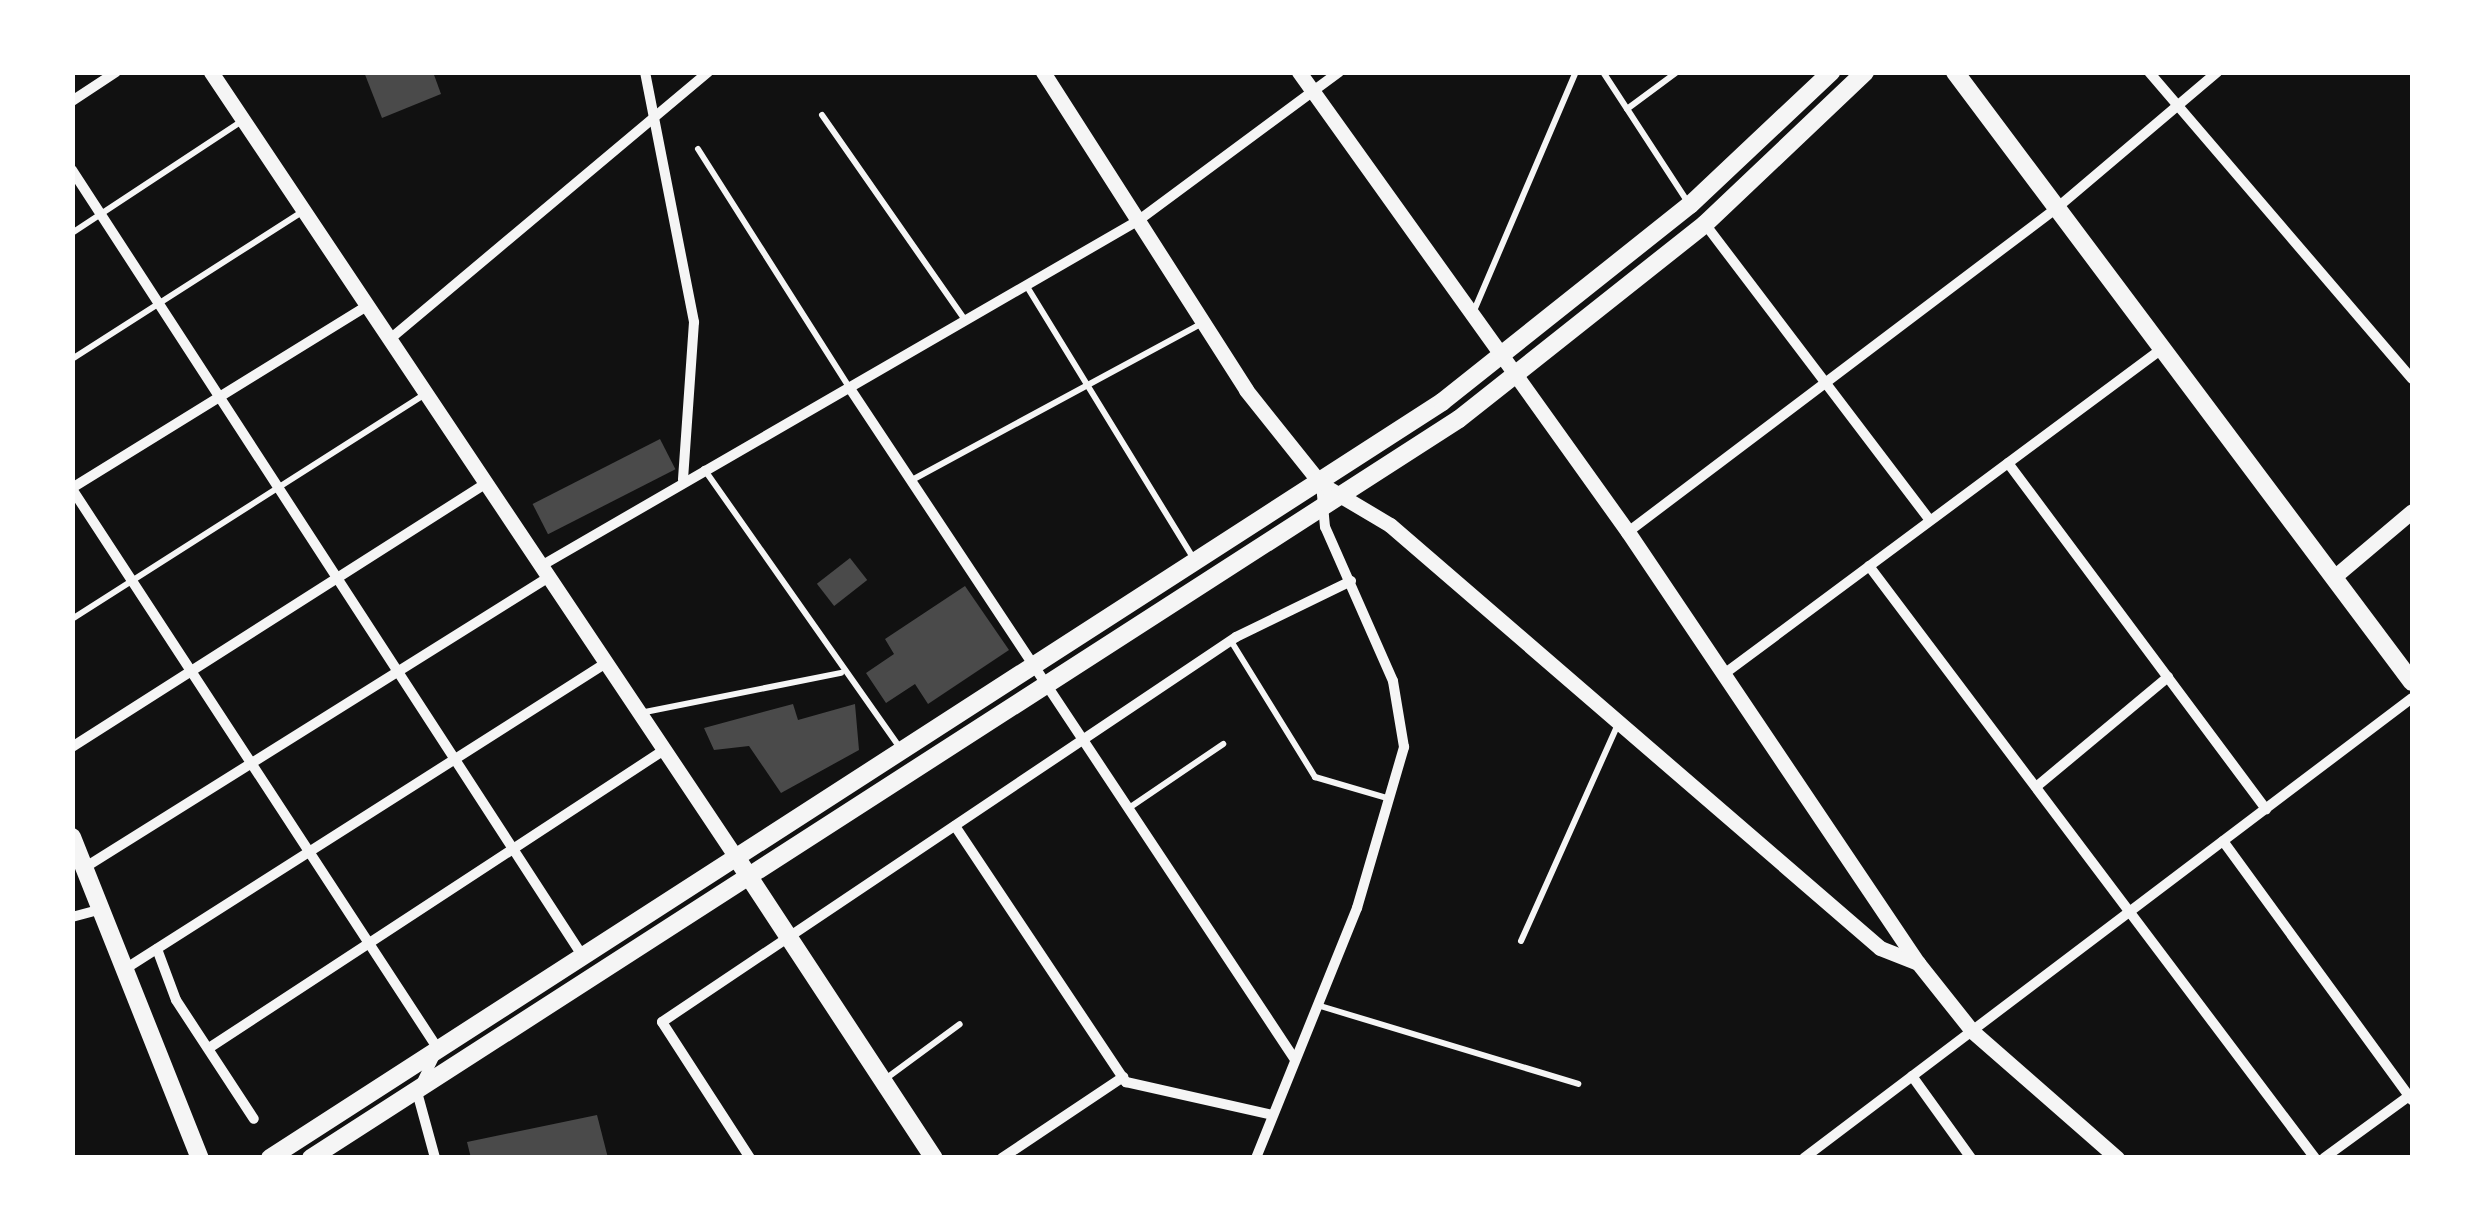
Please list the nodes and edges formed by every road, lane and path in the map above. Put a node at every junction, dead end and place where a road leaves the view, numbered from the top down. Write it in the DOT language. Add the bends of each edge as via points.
graph roads {
  1 [pos="116,72"];
  2 [pos="211,72"];
  3 [pos="645,72"];
  4 [pos="708,72"];
  5 [pos="1044,72"];
  6 [pos="1300,72"];
  7 [pos="1339,72"];
  8 [pos="1576,72"];
  9 [pos="1603,72"];
  10 [pos="1677,72"];
  11 [pos="1831,72"];
  12 [pos="1865,72"];
  13 [pos="1955,72"];
  14 [pos="2149,72"];
  15 [pos="2216,72"];
  16 [pos="1314,91"];
  17 [pos="72,101"];
  18 [pos="2178,106"];
  19 [pos="1627,109"];
  20 [pos="822,115"];
  21 [pos="653,118"];
  22 [pos="243,120"];
  23 [pos="698,149"];
  24 [pos="72,170"];
  25 [pos="1690,205"];
  26 [pos="2058,207"];
  27 [pos="304,211"];
  28 [pos="101,214"];
  29 [pos="1139,220"];
  30 [pos="1705,224"];
  31 [pos="72,233"];
  32 [pos="1026,285"];
  33 [pos="160,304"];
  34 [pos="368,306"];
  35 [pos="1472,314"];
  36 [pos="966,320"];
  37 [pos="1203,322"];
  38 [pos="390,339"];
  39 [pos="2164,348"];
  40 [pos="1502,358"];
  41 [pos="72,359"];
  42 [pos="1516,377"];
  43 [pos="2412,379"];
  44 [pos="1825,383"];
  45 [pos="1088,386"];
  46 [pos="850,387"];
  47 [pos="426,394"];
  48 [pos="220,397"];
  49 [pos="2008,463"];
  50 [pos="704,469"];
  51 [pos="683,480"];
  52 [pos="912,480"];
  53 [pos="486,483"];
  54 [pos="1321,484"];
  55 [pos="72,488"];
  56 [pos="278,488"];
  57 [pos="1344,492"];
  58 [pos="1323,506"];
  59 [pos="2412,511"];
  60 [pos="1930,520"];
  61 [pos="1628,532"];
  62 [pos="1196,562"];
  63 [pos="1869,566"];
  64 [pos="545,571"];
  65 [pos="2334,577"];
  66 [pos="337,578"];
  67 [pos="1351,580"];
  68 [pos="131,581"];
  69 [pos="72,620"];
  70 [pos="1232,640"];
  71 [pos="606,663"];
  72 [pos="1036,663"];
  73 [pos="398,671"];
  74 [pos="190,672"];
  75 [pos="841,674"];
  76 [pos="1724,674"];
  77 [pos="2168,676"];
  78 [pos="2412,682"];
  79 [pos="1046,684"];
  80 [pos="2412,698"];
  81 [pos="639,713"];
  82 [pos="1620,720"];
  83 [pos="1086,744"];
  84 [pos="1223,744"];
  85 [pos="72,746"];
  86 [pos="664,750"];
  87 [pos="902,750"];
  88 [pos="455,759"];
  89 [pos="249,764"];
  90 [pos="2036,786"];
  91 [pos="1394,800"];
  92 [pos="1128,808"];
  93 [pos="2266,808"];
  94 [pos="955,826"];
  95 [pos="72,837"];
  96 [pos="2223,842"];
  97 [pos="515,852"];
  98 [pos="308,853"];
  99 [pos="736,857"];
  100 [pos="84,868"];
  101 [pos="749,877"];
  102 [pos="101,908"];
  103 [pos="2131,911"];
  104 [pos="72,918"];
  105 [pos="791,940"];
  106 [pos="1521,941"];
  107 [pos="368,943"];
  108 [pos="157,949"];
  109 [pos="582,955"];
  110 [pos="1918,963"];
  111 [pos="126,969"];
  112 [pos="1316,1005"];
  113 [pos="960,1024"];
  114 [pos="1972,1031"];
  115 [pos="209,1048"];
  116 [pos="438,1048"];
  117 [pos="1294,1058"];
  118 [pos="1123,1076"];
  119 [pos="1912,1076"];
  120 [pos="884,1080"];
  121 [pos="1578,1084"];
  122 [pos="417,1092"];
  123 [pos="2411,1098"];
  124 [pos="1272,1114"];
  125 [pos="254,1119"];
  126 [pos="200,1158"];
  127 [pos="270,1158"];
  128 [pos="312,1158"];
  129 [pos="434,1158"];
  130 [pos="750,1158"];
  131 [pos="934,1158"];
  132 [pos="1002,1158"];
  133 [pos="1256,1158"];
  134 [pos="1804,1158"];
  135 [pos="1971,1158"];
  136 [pos="2118,1158"];
  137 [pos="2315,1158"];
  138 [pos="2324,1158"];
  1 -- 17 [label="street"];
  2 -- 22 [label="street"];
  3 -- 21 [label="street"];
  4 -- 21 [label="street"];
  5 -- 29 [label="street"];
  6 -- 16 [label="street"];
  7 -- 16 [label="street"];
  8 -- 35 [label="lane"];
  9 -- 19 [label="lane"];
  10 -- 19 [label="lane"];
  11 -- 25 [label="main road"];
  12 -- 30 [label="main road"];
  13 -- 26 [label="main road"];
  14 -- 18 [label="street"];
  15 -- 18 [label="street"];
  16 -- 29 [label="street"];
  16 -- 35 [label="street"];
  18 -- 26 [label="street"];
  18 -- 43 [label="street"];
  19 -- 25 [label="lane"];
  20 -- 36 [label="lane"];
  21 -- 38 [label="street"];
  21 -- 51 [label="street" via="694,322"];
  22 -- 27 [label="street"];
  22 -- 28 [label="lane"];
  23 -- 46 [label="lane"];
  24 -- 28 [label="street"];
  25 -- 40 [label="main road"];
  26 -- 39 [label="main road"];
  26 -- 44 [label="street"];
  27 -- 33 [label="lane"];
  27 -- 34 [label="street"];
  28 -- 31 [label="lane"];
  28 -- 33 [label="street"];
  29 -- 32 [label="street"];
  29 -- 37 [label="street"];
  30 -- 42 [label="main road"];
  30 -- 44 [label="street"];
  32 -- 36 [label="street"];
  32 -- 45 [label="lane"];
  33 -- 41 [label="lane"];
  33 -- 48 [label="street"];
  34 -- 38 [label="street"];
  34 -- 48 [label="street"];
  35 -- 40 [label="street"];
  36 -- 46 [label="street"];
  37 -- 45 [label="lane"];
  37 -- 54 [label="street"];
  38 -- 47 [label="street"];
  39 -- 49 [label="street"];
  39 -- 65 [label="main road"];
  40 -- 42 [label="street"];
  40 -- 54 [label="main road"];
  42 -- 57 [label="main road"];
  42 -- 61 [label="street"];
  44 -- 60 [label="street"];
  44 -- 61 [label="street"];
  45 -- 52 [label="lane"];
  45 -- 62 [label="lane"];
  46 -- 50 [label="street"];
  46 -- 52 [label="street"];
  47 -- 53 [label="street"];
  47 -- 56 [label="lane"];
  48 -- 55 [label="street"];
  48 -- 56 [label="street"];
  49 -- 60 [label="street"];
  49 -- 77 [label="street"];
  50 -- 51 [label="street"];
  50 -- 75 [label="lane"];
  51 -- 64 [label="street"];
  52 -- 72 [label="street"];
  53 -- 64 [label="street"];
  53 -- 66 [label="street"];
  54 -- 57 [label="street"];
  54 -- 58 [label="street"];
  54 -- 62 [label="main road"];
  55 -- 68 [label="street"];
  56 -- 66 [label="street"];
  56 -- 68 [label="lane"];
  57 -- 58 [label="main road"];
  57 -- 82 [label="street"];
  58 -- 67 [label="street"];
  58 -- 79 [label="main road"];
  59 -- 65 [label="street"];
  60 -- 63 [label="street"];
  61 -- 76 [label="street"];
  62 -- 72 [label="main road"];
  63 -- 76 [label="street"];
  63 -- 90 [label="street"];
  64 -- 71 [label="street"];
  64 -- 73 [label="street"];
  65 -- 78 [label="main road"];
  66 -- 73 [label="street"];
  66 -- 74 [label="street"];
  67 -- 70 [label="street"];
  67 -- 91 [label="street" via="1401,706"];
  68 -- 69 [label="lane"];
  68 -- 74 [label="street"];
  70 -- 83 [label="street"];
  70 -- 91 [label="lane" via="1314,777"];
  71 -- 81 [label="street"];
  71 -- 88 [label="street"];
  72 -- 79 [label="street"];
  72 -- 87 [label="main road"];
  73 -- 88 [label="street"];
  73 -- 89 [label="street"];
  74 -- 85 [label="street"];
  74 -- 89 [label="street"];
  75 -- 81 [label="lane"];
  75 -- 87 [label="lane"];
  76 -- 110 [label="street"];
  77 -- 90 [label="street"];
  77 -- 93 [label="street"];
  79 -- 83 [label="street"];
  79 -- 101 [label="main road"];
  80 -- 93 [label="street"];
  81 -- 86 [label="street"];
  82 -- 106 [label="lane"];
  82 -- 110 [label="street" via="1880,948"];
  83 -- 92 [label="street"];
  83 -- 94 [label="street"];
  84 -- 92 [label="lane"];
  86 -- 97 [label="street"];
  86 -- 99 [label="street"];
  87 -- 99 [label="main road"];
  88 -- 97 [label="street"];
  88 -- 98 [label="street"];
  89 -- 98 [label="street"];
  89 -- 100 [label="street"];
  90 -- 103 [label="street"];
  91 -- 112 [label="street"];
  92 -- 117 [label="street"];
  93 -- 96 [label="street"];
  94 -- 105 [label="street"];
  94 -- 118 [label="street"];
  95 -- 100 [label="main road"];
  96 -- 103 [label="street"];
  96 -- 123 [label="street"];
  97 -- 107 [label="street"];
  97 -- 109 [label="street"];
  98 -- 107 [label="street"];
  98 -- 108 [label="street"];
  99 -- 101 [label="main road"];
  99 -- 109 [label="main road"];
  100 -- 102 [label="main road"];
  101 -- 105 [label="main road"];
  101 -- 122 [label="main road"];
  102 -- 104 [label="street"];
  102 -- 111 [label="main road"];
  103 -- 114 [label="street"];
  103 -- 137 [label="street"];
  105 -- 120 [label="main road"];
  105 -- 130 [label="street" via="662,1022"];
  107 -- 115 [label="street"];
  107 -- 116 [label="street"];
  108 -- 111 [label="street"];
  108 -- 115 [label="street" via="176,1000"];
  109 -- 116 [label="main road"];
  110 -- 114 [label="street"];
  111 -- 126 [label="main road"];
  112 -- 117 [label="street"];
  112 -- 121 [label="lane"];
  113 -- 120 [label="lane"];
  114 -- 119 [label="street"];
  114 -- 136 [label="street"];
  115 -- 125 [label="street"];
  116 -- 122 [label="street"];
  116 -- 127 [label="main road"];
  117 -- 124 [label="street"];
  118 -- 124 [label="street"];
  118 -- 132 [label="street"];
  119 -- 134 [label="street"];
  119 -- 135 [label="street"];
  120 -- 131 [label="main road"];
  122 -- 128 [label="main road"];
  122 -- 129 [label="street"];
  123 -- 138 [label="street"];
  124 -- 133 [label="street"];
}
